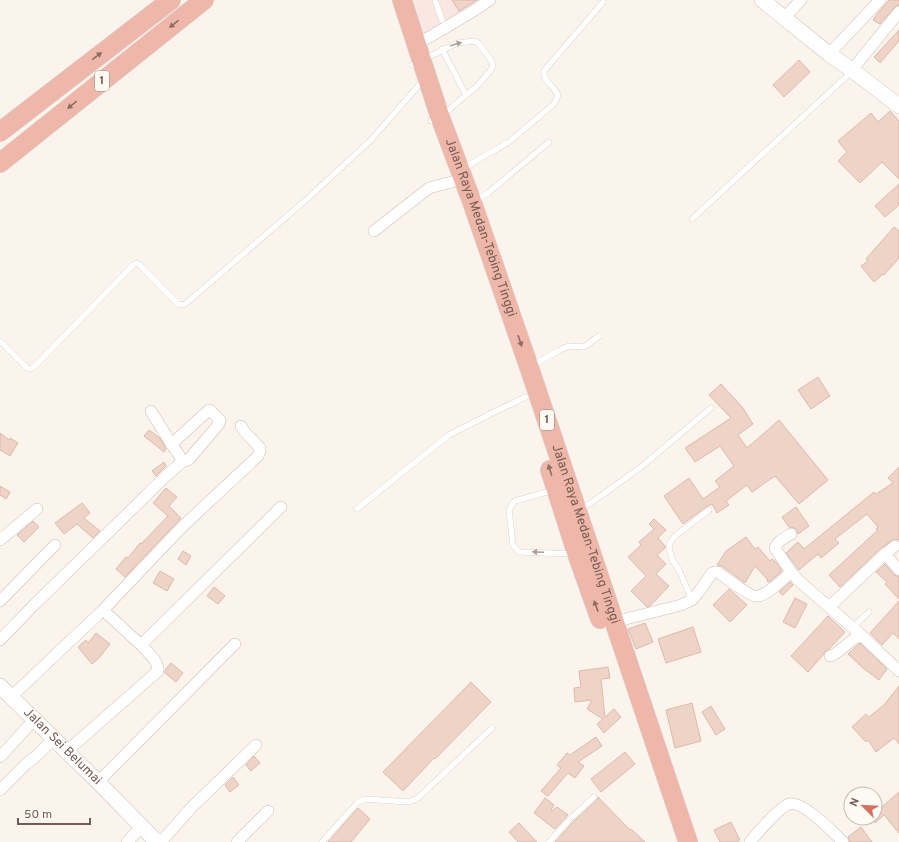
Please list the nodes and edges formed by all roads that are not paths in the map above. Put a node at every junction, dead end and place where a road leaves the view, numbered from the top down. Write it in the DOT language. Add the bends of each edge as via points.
graph roads {
  1 [pos="171,0"];
  2 [pos="204,0"];
  3 [pos="390,0"];
  4 [pos="402,0"];
  5 [pos="435,0"];
  6 [pos="490,0"];
  7 [pos="801,0"];
  8 [pos="880,0"];
  9 [pos="766,1"];
  10 [pos="603,2"];
  11 [pos="899,12"];
  12 [pos="784,18"];
  13 [pos="442,20"];
  14 [pos="442,49"];
  15 [pos="829,54"];
  16 [pos="417,57"];
  17 [pos="852,70"];
  18 [pos="419,85"];
  19 [pos="466,95"];
  20 [pos="899,106"];
  21 [pos="436,119"];
  22 [pos="0,132"];
  23 [pos="549,142"];
  24 [pos="0,163"];
  25 [pos="456,176"];
  26 [pos="472,202"];
  27 [pos="692,219"];
  28 [pos="374,231"];
  29 [pos="600,336"];
  30 [pos="0,341"];
  31 [pos="529,367"];
  32 [pos="526,397"];
  33 [pos="710,408"];
  34 [pos="151,411"];
  35 [pos="241,426"];
  36 [pos="172,446"];
  37 [pos="183,461"];
  38 [pos="556,490"];
  39 [pos="281,507"];
  40 [pos="37,509"];
  41 [pos="357,510"];
  42 [pos="577,510"];
  43 [pos="709,510"];
  44 [pos="791,534"];
  45 [pos="0,540"];
  46 [pos="55,545"];
  47 [pos="895,546"];
  48 [pos="577,554"];
  49 [pos="885,554"];
  50 [pos="899,570"];
  51 [pos="791,572"];
  52 [pos="692,600"];
  53 [pos="0,601"];
  54 [pos="830,607"];
  55 [pos="103,610"];
  56 [pos="869,612"];
  57 [pos="614,622"];
  58 [pos="857,630"];
  59 [pos="0,640"];
  60 [pos="235,644"];
  61 [pos="141,645"];
  62 [pos="830,656"];
  63 [pos="899,671"];
  64 [pos="0,686"];
  65 [pos="11,697"];
  66 [pos="34,720"];
  67 [pos="492,728"];
  68 [pos="54,739"];
  69 [pos="256,745"];
  70 [pos="66,751"];
  71 [pos="0,757"];
  72 [pos="98,782"];
  73 [pos="0,790"];
  74 [pos="594,797"];
  75 [pos="268,811"];
  76 [pos="141,826"];
  77 [pos="126,842"];
  78 [pos="157,842"];
  79 [pos="161,842"];
  80 [pos="238,842"];
  81 [pos="322,842"];
  82 [pos="549,842"];
  83 [pos="676,842"];
  84 [pos="688,842"];
  85 [pos="750,842"];
  86 [pos="843,842"];
  22 -- 1 [label="highway, 1, one-way"];
  2 -- 24 [label="highway, 1, one-way"];
  3 -- 16 [label="highway, Jalan Raya Medan-Tebing Tinggi / 1"];
  4 -- 16 [label="highway, Jalan Raya Medan-Tebing Tinggi / 1"];
  5 -- 13 [label="lane"];
  6 -- 16 [label="street"];
  7 -- 12 [label="street"];
  8 -- 15 [label="street"];
  9 -- 12 [label="street"];
  10 -- 25 [label="lane" via="544,71 545,78 558,94 554,104 509,142"];
  11 -- 17 [label="street"];
  12 -- 15 [label="street"];
  14 -- 16 [label="lane"];
  14 -- 19 [label="lane"];
  14 -- 19 [label="lane, one-way" via="474,41 491,60 493,67 488,75"];
  15 -- 17 [label="street"];
  16 -- 18 [label="highway, Jalan Raya Medan-Tebing Tinggi / 1"];
  16 -- 21 [label="highway, Jalan Raya Medan-Tebing Tinggi / 1"];
  17 -- 20 [label="street"];
  17 -- 27 [label="lane"];
  18 -- 21 [label="highway, Jalan Raya Medan-Tebing Tinggi / 1"];
  18 -- 30 [label="lane" via="370,141 184,305 178,304 140,264 136,263 33,368 26,367"];
  19 -- 21 [label="lane"];
  21 -- 25 [label="highway, Jalan Raya Medan-Tebing Tinggi / 1"];
  23 -- 26 [label="lane" via="488,193"];
  25 -- 26 [label="highway, Jalan Raya Medan-Tebing Tinggi / 1"];
  25 -- 28 [label="street" via="430,188"];
  25 -- 32 [label="highway, Jalan Raya Medan-Tebing Tinggi / 1"];
  26 -- 31 [label="highway, Jalan Raya Medan-Tebing Tinggi / 1, one-way"];
  29 -- 31 [label="lane" via="583,347 569,346"];
  31 -- 42 [label="highway, Jalan Raya Medan-Tebing Tinggi / 1"];
  38 -- 32 [label="highway, Jalan Raya Medan-Tebing Tinggi / 1, one-way"];
  32 -- 41 [label="lane" via="449,435"];
  33 -- 42 [label="lane" via="641,467"];
  34 -- 36 [label="street"];
  35 -- 55 [label="street" via="260,448 258,456 183,526"];
  36 -- 37 [label="street"];
  36 -- 37 [label="street" via="209,410 220,420 190,458"];
  37 -- 59 [label="street" via="40,598"];
  38 -- 48 [label="highway, Jalan Raya Medan-Tebing Tinggi / 1"];
  48 -- 38 [label="lane, one-way" via="519,552 513,545 509,510 513,503"];
  39 -- 61 [label="street"];
  40 -- 45 [label="street"];
  42 -- 57 [label="highway, Jalan Raya Medan-Tebing Tinggi / 1"];
  43 -- 52 [label="lane" via="670,542 672,559"];
  44 -- 51 [label="street" via="777,543 775,548"];
  46 -- 53 [label="street"];
  47 -- 49 [label="street"];
  83 -- 48 [label="highway, Jalan Raya Medan-Tebing Tinggi / 1, one-way" via="648,753"];
  49 -- 50 [label="street"];
  49 -- 54 [label="street"];
  51 -- 52 [label="street" via="764,594 754,596 715,572"];
  51 -- 54 [label="street"];
  52 -- 57 [label="street"];
  54 -- 58 [label="street"];
  55 -- 61 [label="street"];
  55 -- 65 [label="street"];
  56 -- 58 [label="lane"];
  57 -- 84 [label="highway, Jalan Raya Medan-Tebing Tinggi / 1"];
  58 -- 62 [label="street" via="835,654"];
  58 -- 63 [label="street"];
  60 -- 72 [label="street"];
  61 -- 70 [label="street" via="156,662 158,671"];
  64 -- 65 [label="street, Jalan Sei Belumai"];
  65 -- 66 [label="street, Jalan Sei Belumai"];
  66 -- 68 [label="street, Jalan Sei Belumai"];
  66 -- 71 [label="street"];
  67 -- 81 [label="lane" via="418,798 409,802 364,799 357,803"];
  68 -- 70 [label="street, Jalan Sei Belumai"];
  68 -- 73 [label="street"];
  69 -- 79 [label="street" via="191,808"];
  70 -- 72 [label="street, Jalan Sei Belumai"];
  72 -- 76 [label="street, Jalan Sei Belumai"];
  74 -- 82 [label="lane"];
  75 -- 80 [label="street"];
  76 -- 77 [label="street"];
  76 -- 78 [label="street, Jalan Sei Belumai"];
  85 -- 86 [label="street" via="790,803 808,811"];
}
